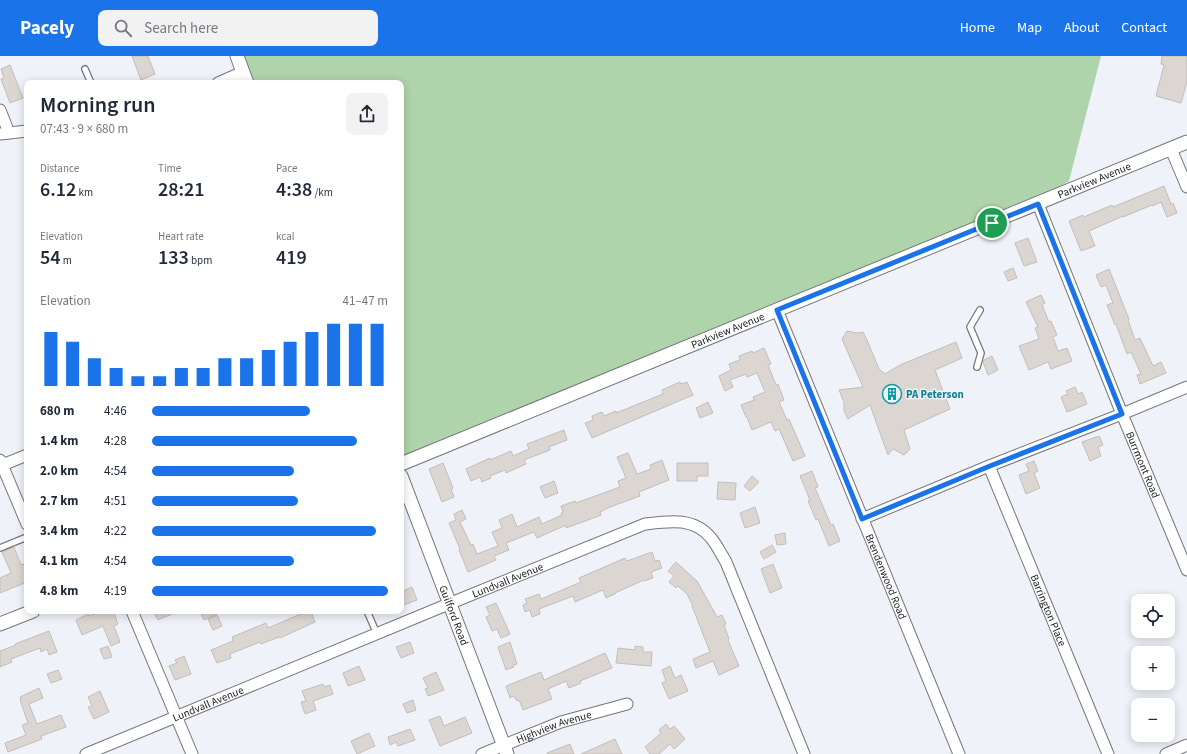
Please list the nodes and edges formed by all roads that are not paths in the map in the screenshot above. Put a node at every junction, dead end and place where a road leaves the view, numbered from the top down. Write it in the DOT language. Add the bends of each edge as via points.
graph roads {
  1 [pos="237,56"];
  2 [pos="85,69"];
  3 [pos="245,78"];
  4 [pos="90,80"];
  5 [pos="234,80"];
  6 [pos="0,110"];
  7 [pos="24,131"];
  8 [pos="5,133"];
  9 [pos="1187,142"];
  10 [pos="1171,149"];
  11 [pos="1187,187"];
  12 [pos="1038,204"];
  13 [pos="777,310"];
  14 [pos="980,310"];
  15 [pos="977,367"];
  16 [pos="1187,387"];
  17 [pos="1122,414"];
  18 [pos="24,456"];
  19 [pos="404,463"];
  20 [pos="1,464"];
  21 [pos="990,466"];
  22 [pos="404,484"];
  23 [pos="24,517"];
  24 [pos="862,519"];
  25 [pos="24,538"];
  26 [pos="0,548"];
  27 [pos="1187,570"];
  28 [pos="450,603"];
  29 [pos="25,614"];
  30 [pos="133,614"];
  31 [pos="368,614"];
  32 [pos="0,624"];
  33 [pos="377,634"];
  34 [pos="628,704"];
  35 [pos="177,716"];
  36 [pos="1187,745"];
  37 [pos="506,749"];
  38 [pos="86,754"];
  39 [pos="192,754"];
  40 [pos="482,754"];
  41 [pos="804,754"];
  42 [pos="959,754"];
  43 [pos="1108,754"];
  44 [pos="1166,754"];
  1 -- 3 [label="street"];
  2 -- 4 [label="lane"];
  3 -- 5 [label="street"];
  6 -- 8 [label="street"];
  7 -- 8 [label="street"];
  9 -- 10 [label="street, Parkview Avenue"];
  10 -- 11 [label="street"];
  10 -- 12 [label="street, Parkview Avenue"];
  12 -- 13 [label="street, Parkview Avenue"];
  12 -- 17 [label="street, Burrmont Road"];
  13 -- 19 [label="street, Parkview Avenue"];
  13 -- 24 [label="street, Brendenwood Road"];
  14 -- 15 [label="lane" via="970,327 981,353"];
  16 -- 17 [label="street"];
  17 -- 21 [label="street"];
  17 -- 27 [label="street, Burrmont Road"];
  18 -- 20 [label="street"];
  20 -- 23 [label="street"];
  21 -- 24 [label="street"];
  21 -- 43 [label="street, Barrington Place"];
  22 -- 28 [label="street, Guilford Road"];
  24 -- 42 [label="street, Brendenwood Road"];
  25 -- 26 [label="lane"];
  28 -- 33 [label="street, Lundvall Avenue"];
  28 -- 37 [label="street, Guilford Road"];
  28 -- 41 [label="street, Lundvall Avenue" via="645,524 672,521 696,525 711,538 726,562"];
  29 -- 32 [label="street"];
  30 -- 35 [label="street"];
  31 -- 33 [label="lane"];
  33 -- 35 [label="street, Lundvall Avenue"];
  34 -- 37 [label="street, Highview Avenue" via="560,722"];
  35 -- 38 [label="street, Lundvall Avenue"];
  35 -- 39 [label="street"];
  36 -- 44 [label="street"];
  37 -- 40 [label="street, Highview Avenue"];
}
